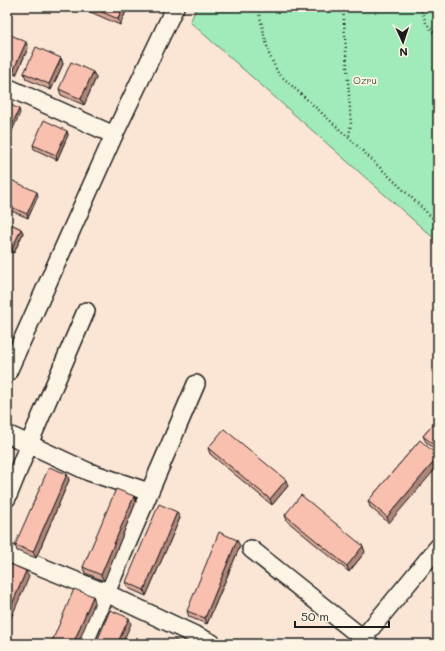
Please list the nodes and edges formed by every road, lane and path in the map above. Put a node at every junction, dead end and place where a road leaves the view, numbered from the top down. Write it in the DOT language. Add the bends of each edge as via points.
graph roads {
  1 [pos="175,7"];
  2 [pos="259,7"];
  3 [pos="343,7"];
  4 [pos="420,7"];
  5 [pos="438,38"];
  6 [pos="7,88"];
  7 [pos="114,135"];
  8 [pos="348,137"];
  9 [pos="438,223"];
  10 [pos="86,311"];
  11 [pos="7,374"];
  12 [pos="196,384"];
  13 [pos="7,434"];
  14 [pos="29,444"];
  15 [pos="149,492"];
  16 [pos="7,498"];
  17 [pos="438,547"];
  18 [pos="251,549"];
  19 [pos="7,553"];
  20 [pos="106,593"];
  21 [pos="363,642"];
  22 [pos="212,643"];
  23 [pos="84,644"];
  1 -- 7 [label="street"];
  2 -- 8 [label="path" via="269,54 278,73"];
  3 -- 8 [label="path" via="351,124"];
  4 -- 5 [label="path" via="426,23"];
  6 -- 7 [label="street"];
  7 -- 11 [label="street"];
  8 -- 9 [label="path"];
  10 -- 14 [label="street"];
  12 -- 15 [label="street"];
  13 -- 14 [label="street"];
  14 -- 15 [label="street" via="89,472"];
  14 -- 16 [label="street"];
  15 -- 20 [label="street"];
  17 -- 21 [label="street"];
  18 -- 21 [label="street"];
  19 -- 20 [label="street"];
  20 -- 22 [label="street"];
  20 -- 23 [label="street"];
}
